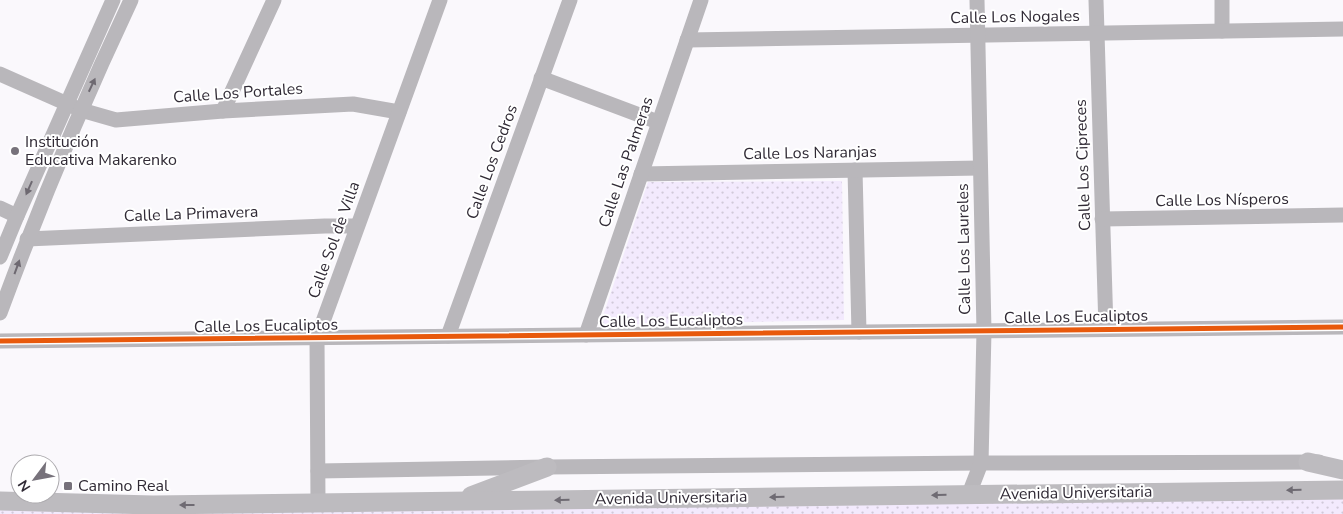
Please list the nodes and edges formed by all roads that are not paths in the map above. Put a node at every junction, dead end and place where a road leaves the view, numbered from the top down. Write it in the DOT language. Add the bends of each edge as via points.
graph roads {
  1 [pos="114,0"];
  2 [pos="131,0"];
  3 [pos="274,0"];
  4 [pos="440,0"];
  5 [pos="570,0"];
  6 [pos="701,0"];
  7 [pos="977,0"];
  8 [pos="1096,0"];
  9 [pos="1222,0"];
  10 [pos="1343,29"];
  11 [pos="1222,31"];
  12 [pos="1097,33"];
  13 [pos="978,35"];
  14 [pos="687,40"];
  15 [pos="0,74"];
  16 [pos="541,78"];
  17 [pos="74,107"];
  18 [pos="223,111"];
  19 [pos="399,112"];
  20 [pos="658,122"];
  21 [pos="980,168"];
  22 [pos="855,170"];
  23 [pos="641,174"];
  24 [pos="0,208"];
  25 [pos="1343,215"];
  26 [pos="17,216"];
  27 [pos="1102,219"];
  28 [pos="357,226"];
  29 [pos="27,239"];
  30 [pos="0,257"];
  31 [pos="0,313"];
  32 [pos="1343,327"];
  33 [pos="1106,329"];
  34 [pos="984,331"];
  35 [pos="859,332"];
  36 [pos="586,335"];
  37 [pos="448,336"];
  38 [pos="317,338"];
  39 [pos="0,341"];
  40 [pos="1343,461"];
  41 [pos="1308,462"];
  42 [pos="981,463"];
  43 [pos="547,467"];
  44 [pos="1343,470"];
  45 [pos="318,471"];
  46 [pos="1343,490"];
  47 [pos="969,494"];
  48 [pos="0,501"];
  49 [pos="458,502"];
  50 [pos="318,503"];
  51 [pos="227,509"];
  52 [pos="159,510"];
  1 -- 17 [label="street"];
  17 -- 2 [label="street, one-way"];
  3 -- 18 [label="street"];
  4 -- 19 [label="street, Calle Sol de Villa"];
  5 -- 16 [label="street, Calle Los Cedros"];
  6 -- 14 [label="street, Calle Las Palmeras"];
  7 -- 13 [label="street, Calle Los Laureles"];
  8 -- 12 [label="street, Calle Los Cipreces"];
  9 -- 11 [label="street"];
  10 -- 11 [label="street, Calle Los Nogales"];
  11 -- 12 [label="street, Calle Los Nogales"];
  12 -- 13 [label="street, Calle Los Nogales"];
  12 -- 27 [label="street, Calle Los Cipreces"];
  13 -- 14 [label="street, Calle Los Nogales"];
  13 -- 21 [label="street, Calle Los Laureles"];
  14 -- 20 [label="street, Calle Las Palmeras"];
  15 -- 17 [label="street, Calle Los Portales"];
  16 -- 20 [label="street"];
  16 -- 37 [label="street, Calle Los Cedros"];
  17 -- 18 [label="street, Calle Los Portales" via="116,120"];
  17 -- 26 [label="street, one-way"];
  17 -- 29 [label="street"];
  18 -- 19 [label="street, Calle Los Portales" via="353,104"];
  19 -- 28 [label="street, Calle Sol de Villa"];
  20 -- 23 [label="street, Calle Las Palmeras"];
  21 -- 22 [label="street, Calle Los Naranjas"];
  21 -- 34 [label="street, Calle Los Laureles"];
  22 -- 23 [label="street, Calle Los Naranjas"];
  22 -- 35 [label="street"];
  23 -- 36 [label="street, Calle Las Palmeras"];
  24 -- 26 [label="street"];
  25 -- 27 [label="street, Calle Los Nísperos"];
  26 -- 30 [label="street"];
  27 -- 33 [label="street, Calle Los Cipreces"];
  28 -- 29 [label="street, Calle La Primavera"];
  28 -- 38 [label="street, Calle Sol de Villa"];
  31 -- 29 [label="street, one-way"];
  32 -- 33 [label="street, Calle Los Eucaliptos"];
  33 -- 34 [label="street, Calle Los Eucaliptos"];
  34 -- 35 [label="street, Calle Los Eucaliptos"];
  34 -- 42 [label="street, Calle Los Laureles"];
  35 -- 36 [label="street, Calle Los Eucaliptos"];
  36 -- 37 [label="street, Calle Los Eucaliptos"];
  37 -- 38 [label="street, Calle Los Eucaliptos"];
  38 -- 39 [label="street, Calle Los Eucaliptos"];
  38 -- 45 [label="street, Calle Sol de Villa"];
  40 -- 41 [label="street, Avenida Universitaria"];
  41 -- 42 [label="street, Avenida Universitaria"];
  41 -- 44 [label="main road"];
  42 -- 43 [label="street, Avenida Universitaria"];
  42 -- 47 [label="street, Calle Los Laureles"];
  43 -- 45 [label="street, Avenida Universitaria"];
  43 -- 49 [label="main road"];
  45 -- 50 [label="street, Calle Sol de Villa"];
  46 -- 47 [label="main road, Avenida Universitaria, one-way"];
  47 -- 49 [label="main road, Avenida Universitaria, one-way"];
  48 -- 52 [label="main road, Avenida Universitaria"];
  49 -- 50 [label="main road, Avenida Universitaria"];
  50 -- 51 [label="main road, Avenida Universitaria"];
  51 -- 52 [label="main road, Avenida Universitaria, one-way"];
}
